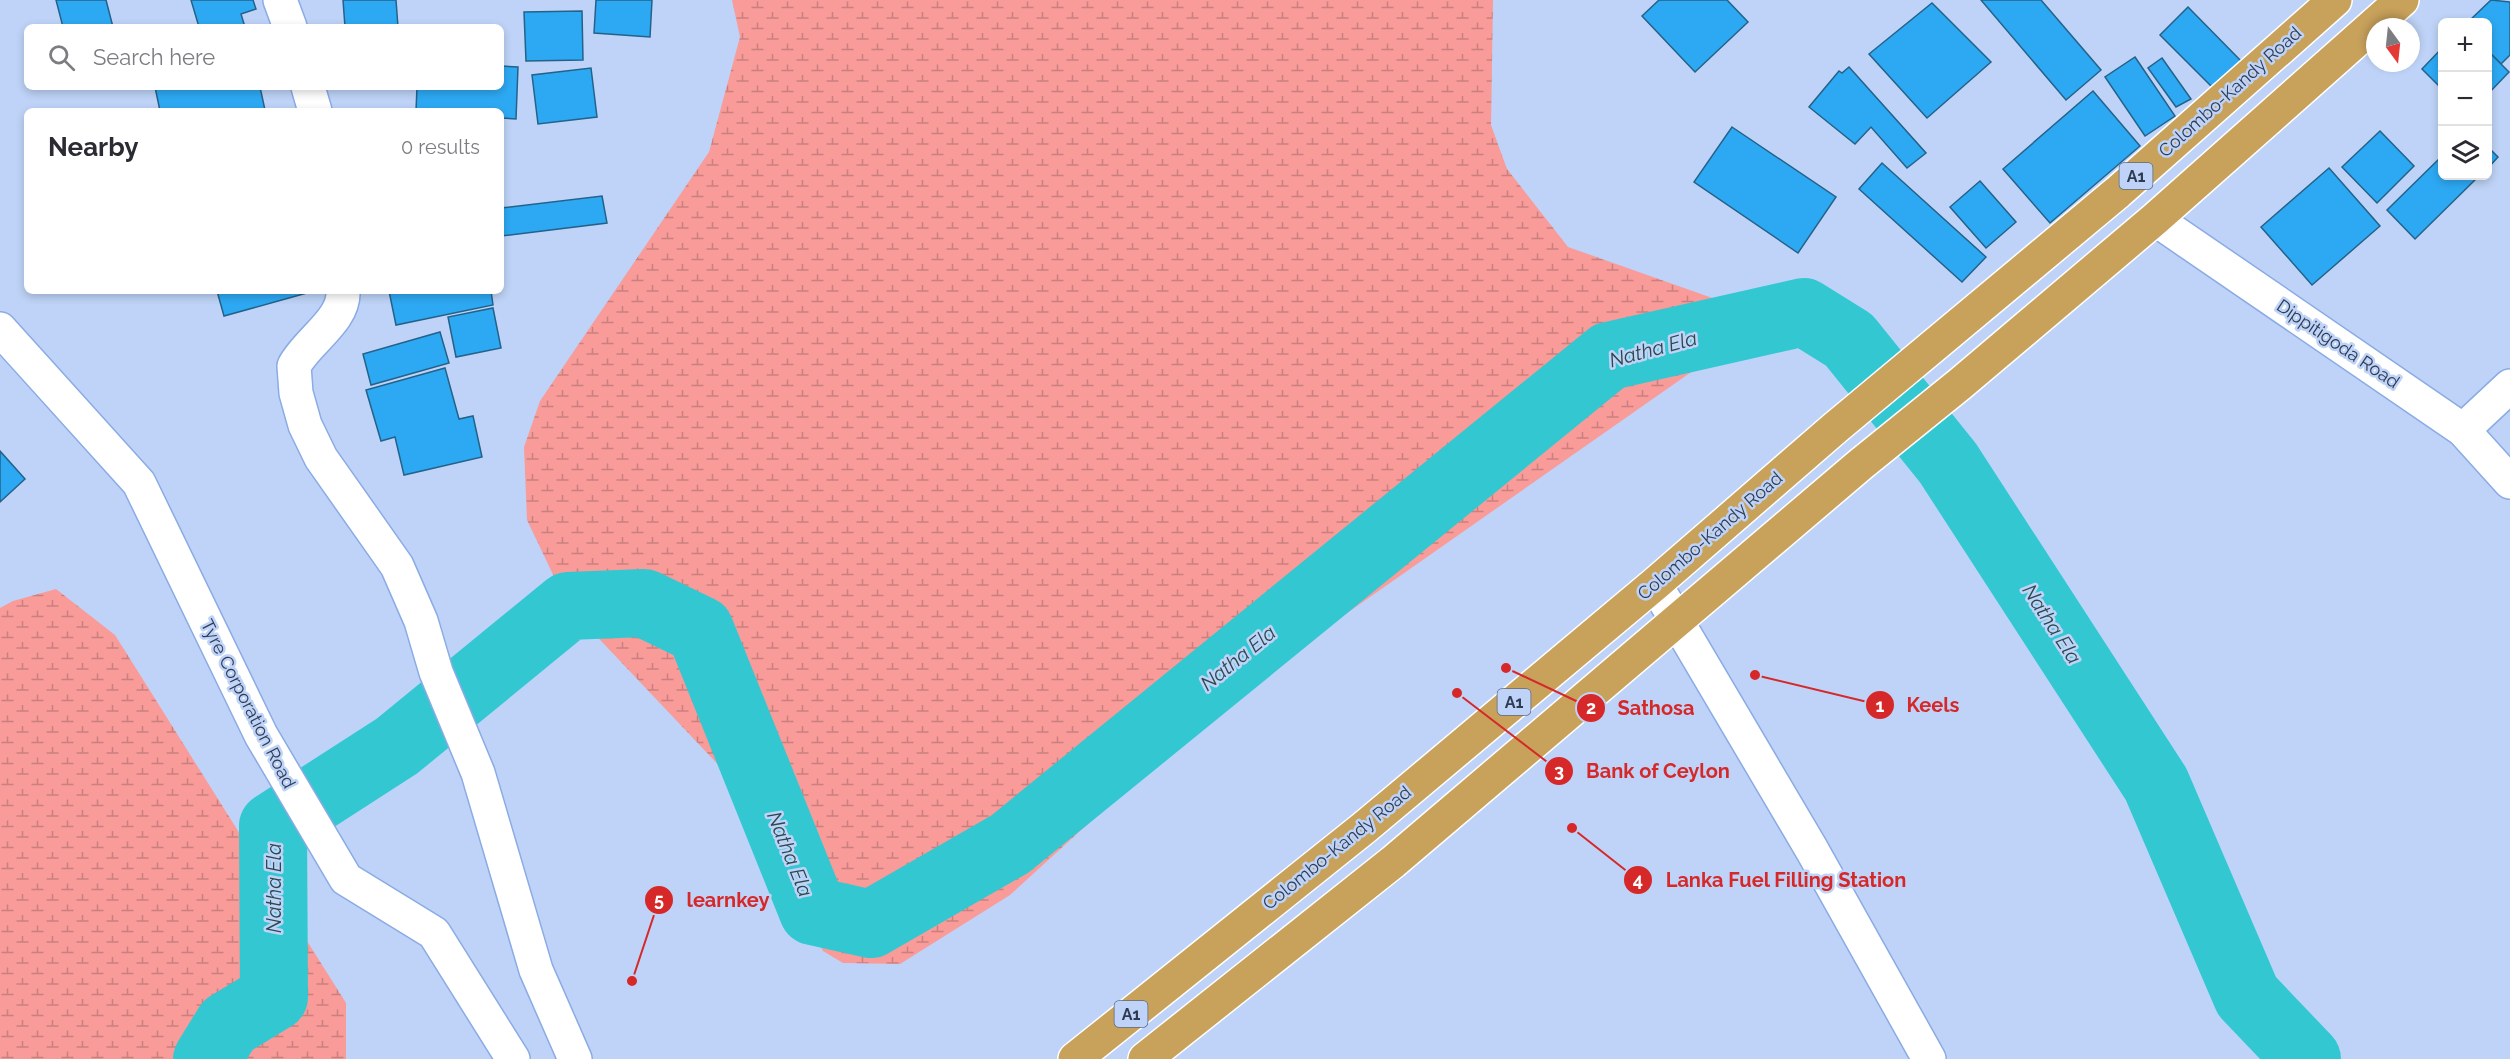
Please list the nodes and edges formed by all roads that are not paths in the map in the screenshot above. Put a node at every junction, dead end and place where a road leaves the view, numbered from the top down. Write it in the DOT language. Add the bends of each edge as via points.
graph roads {
  1 [pos="280,0"];
  2 [pos="2335,0"];
  3 [pos="2402,0"];
  4 [pos="289,24"];
  5 [pos="309,90"];
  6 [pos="314,108"];
  7 [pos="2118,192"];
  8 [pos="2155,219"];
  9 [pos="343,294"];
  10 [pos="0,329"];
  11 [pos="2510,386"];
  12 [pos="2463,430"];
  13 [pos="2510,482"];
  14 [pos="1655,584"];
  15 [pos="1678,622"];
  16 [pos="513,1059"];
  17 [pos="575,1059"];
  18 [pos="1075,1059"];
  19 [pos="1145,1059"];
  20 [pos="1929,1059"];
  1 -- 4 [label="street"];
  2 -- 7 [label="highway, Colombo-Kandy Road / A1"];
  3 -- 8 [label="highway, A1"];
  5 -- 6 [label="street"];
  7 -- 8 [label="highway"];
  7 -- 14 [label="highway, Colombo-Kandy Road / A1" via="1834,428"];
  8 -- 12 [label="street, Dippitigoda Road"];
  8 -- 15 [label="highway, A1"];
  9 -- 17 [label="street" via="337,313 294,366 305,425 321,458 397,566 421,621 436,672 478,773 536,970"];
  10 -- 16 [label="street, Tyre Corporation Road" via="139,483 261,735 346,879 434,933"];
  11 -- 12 [label="street"];
  12 -- 13 [label="street, Dippitigoda Road"];
  14 -- 15 [label="street"];
  14 -- 18 [label="highway, Colombo-Kandy Road / A1" via="1365,827"];
  15 -- 19 [label="highway, A1" via="1402,854"];
  15 -- 20 [label="street"];
}
